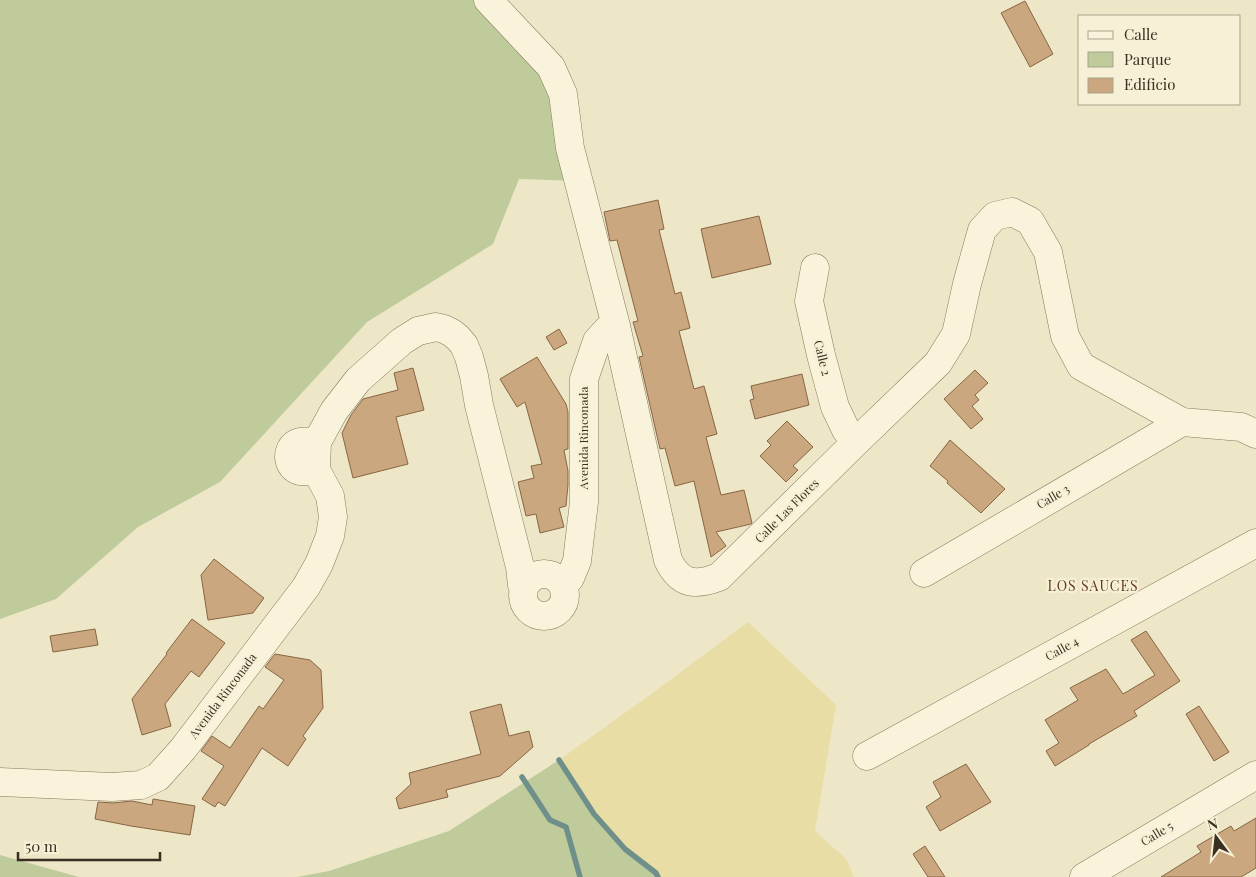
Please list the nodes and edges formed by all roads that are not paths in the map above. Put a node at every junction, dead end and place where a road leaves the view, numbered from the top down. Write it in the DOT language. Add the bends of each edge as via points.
graph roads {
  1 [pos="488,0"];
  2 [pos="816,268"];
  3 [pos="616,326"];
  4 [pos="1182,422"];
  5 [pos="1256,434"];
  6 [pos="856,442"];
  7 [pos="1256,543"];
  8 [pos="924,573"];
  9 [pos="868,756"];
  10 [pos="1256,775"];
  11 [pos="0,782"];
  12 [pos="1084,877"];
  1 -- 3 [label="street, Calle Las Flores" via="551,67 563,94 570,148"];
  2 -- 6 [label="street, Calle 2" via="809,301 821,355 835,407"];
  3 -- 6 [label="street, Calle Las Flores" via="668,560 686,581 706,582 719,577"];
  3 -- 11 [label="street, Avenida Rinconada" via="608,328 597,341 584,379 584,502 577,561 565,583 539,578 479,405 464,345 444,329 418,331 358,380 316,442 304,441 291,447 289,461 296,469 316,470 330,496 333,517 330,536 319,564 306,586 158,778 142,785 112,787"];
  4 -- 5 [label="street, Calle Las Flores" via="1241,427"];
  4 -- 6 [label="street, Calle Las Flores" via="1082,366 1065,336 1048,252 1030,222 1012,212 995,216 982,230 956,334 938,363"];
  4 -- 8 [label="street, Calle 3"];
  7 -- 9 [label="street, Calle 4"];
  10 -- 12 [label="street, Calle 5"];
}
